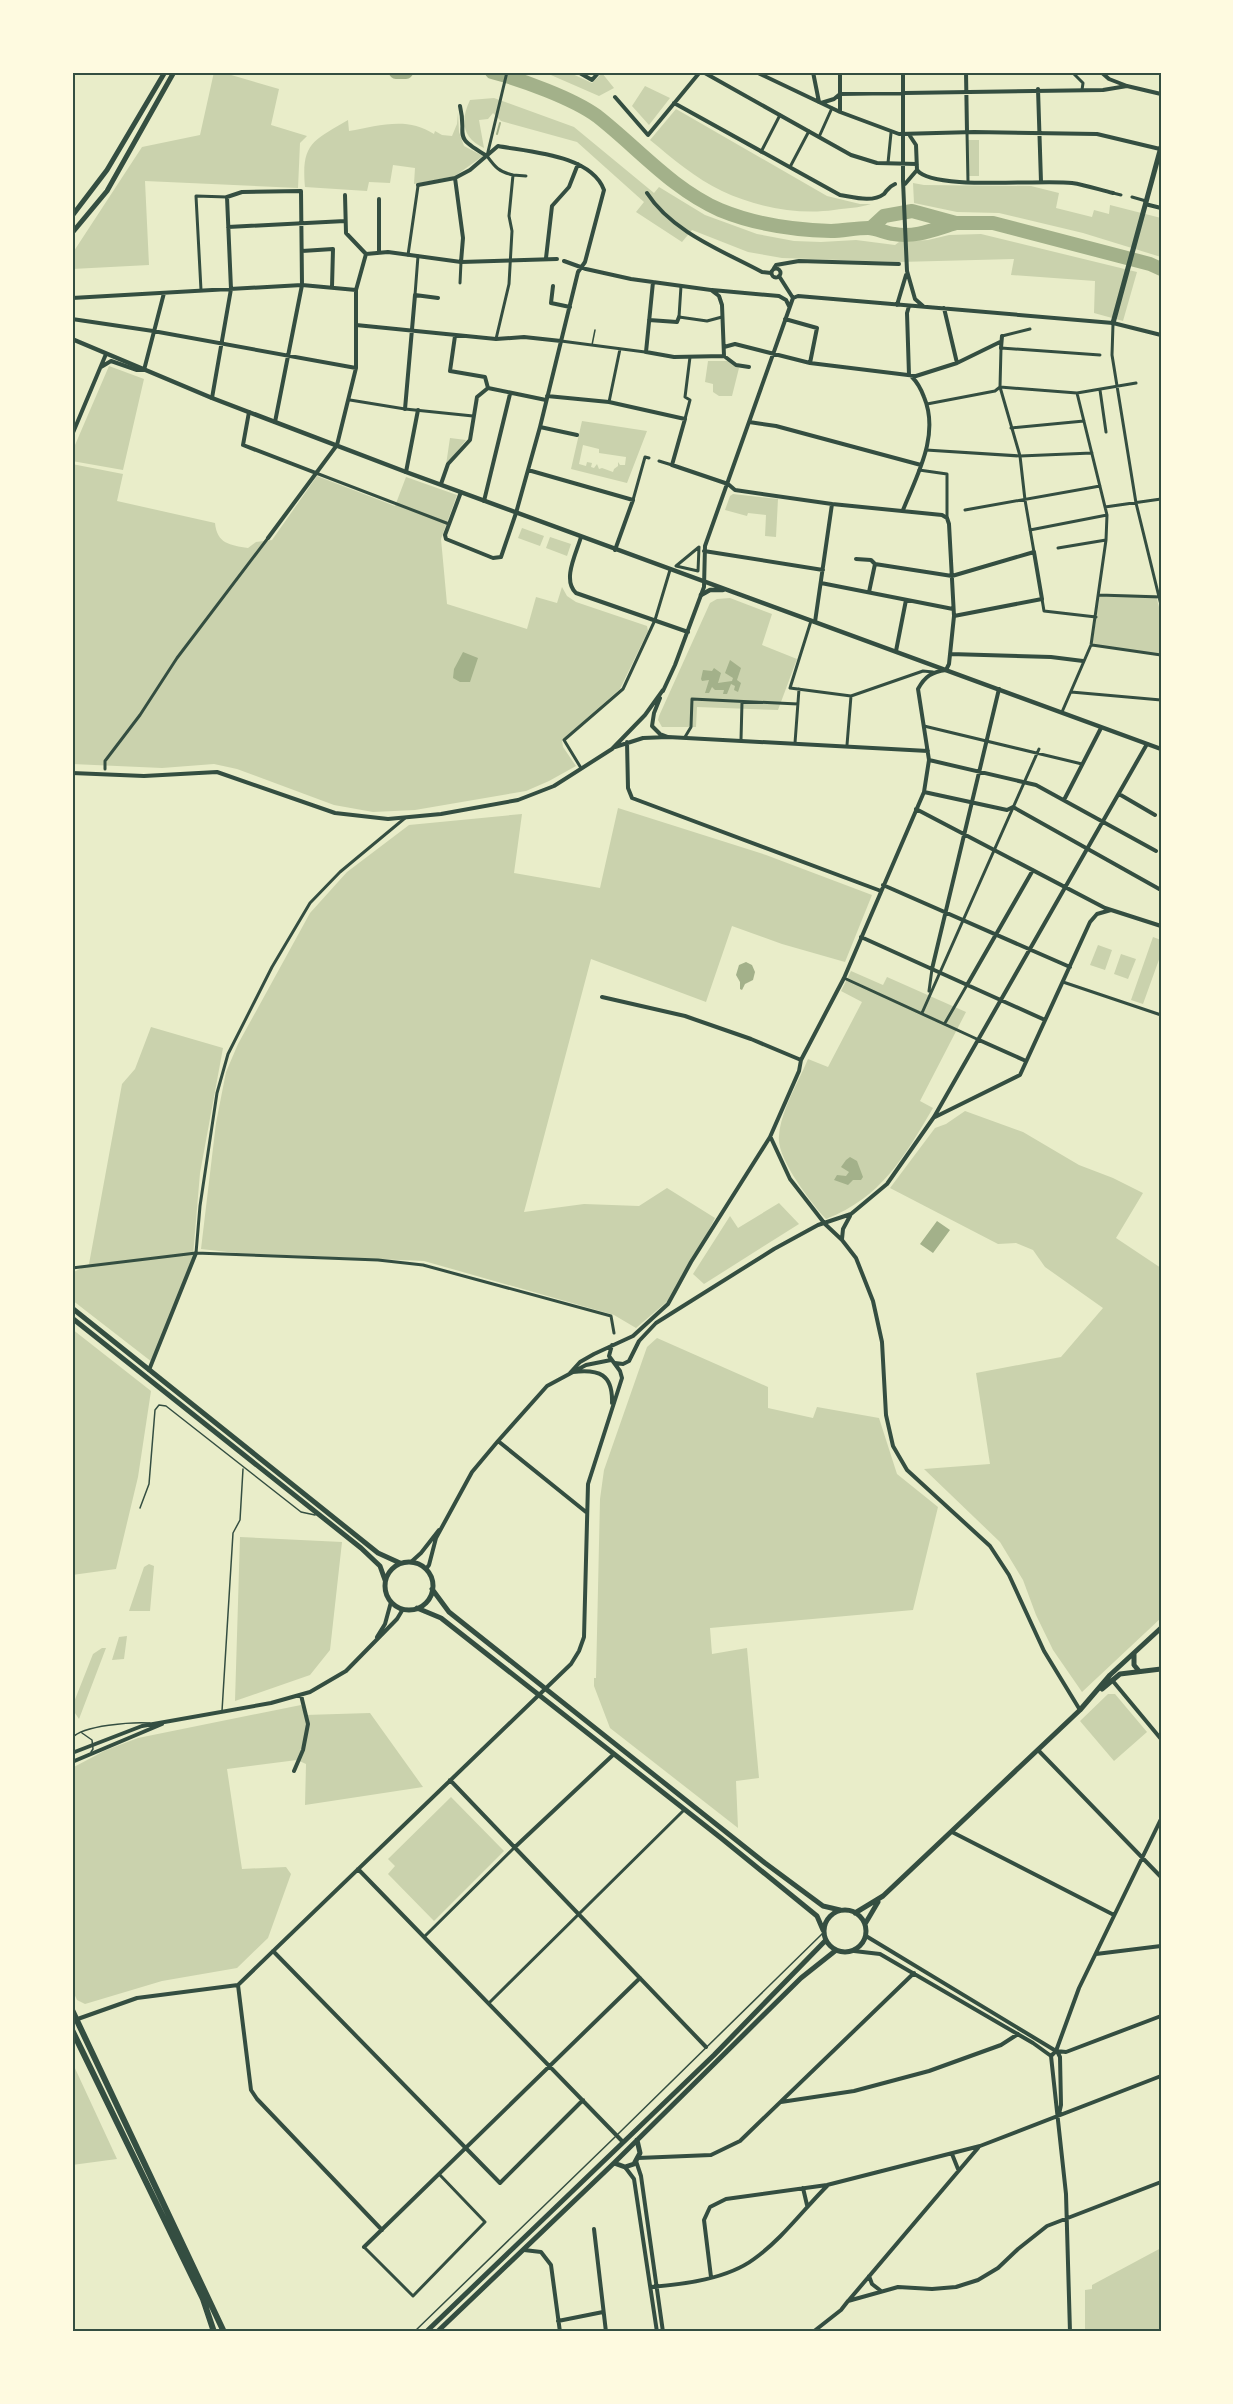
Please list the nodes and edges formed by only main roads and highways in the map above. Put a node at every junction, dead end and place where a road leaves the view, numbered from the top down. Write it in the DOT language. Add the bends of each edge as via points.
graph roads {
  1 [pos="165,72"];
  2 [pos="174,72"];
  3 [pos="1161,149"];
  4 [pos="72,216"];
  5 [pos="72,233"];
  6 [pos="1113,323"];
  7 [pos="72,1308"];
  8 [pos="72,1318"];
  9 [pos="400,1563"];
  10 [pos="385,1580"];
  11 [pos="432,1589"];
  12 [pos="417,1608"];
  13 [pos="1161,1628"];
  14 [pos="1134,1652"];
  15 [pos="1161,1669"];
  16 [pos="1139,1671"];
  17 [pos="1091,1698"];
  18 [pos="883,1896"];
  19 [pos="840,1910"];
  20 [pos="855,1913"];
  21 [pos="865,1924"];
  22 [pos="823,1931"];
  23 [pos="825,1941"];
  24 [pos="835,1951"];
  25 [pos="72,2010"];
  26 [pos="74,2020"];
  27 [pos="72,2030"];
  28 [pos="637,2140"];
  29 [pos="622,2141"];
  30 [pos="614,2163"];
  31 [pos="205,2298"];
  32 [pos="214,2332"];
  33 [pos="224,2332"];
  34 [pos="426,2332"];
  35 [pos="437,2332"];
  1 -- 4 [label="main road" via="107,170"];
  2 -- 5 [label="main road" via="107,191"];
  3 -- 6 [label="main road"];
  7 -- 9 [label="main road" via="378,1553"];
  8 -- 10 [label="main road" via="376,1561"];
  9 -- 10 [label="main road"];
  9 -- 11 [label="main road" via="411,1562 426,1569"];
  10 -- 12 [label="main road" via="391,1602 403,1609"];
  11 -- 12 [label="main road"];
  11 -- 19 [label="main road" via="449,1612 765,1863 823,1906"];
  12 -- 22 [label="main road" via="441,1618 685,1810 817,1916"];
  13 -- 14 [label="main road"];
  14 -- 16 [label="main road" via="1132,1659"];
  14 -- 17 [label="main road"];
  15 -- 16 [label="main road"];
  16 -- 17 [label="main road" via="1120,1674"];
  17 -- 18 [label="main road"];
  18 -- 20 [label="main road"];
  18 -- 21 [label="main road"];
  19 -- 20 [label="main road"];
  19 -- 22 [label="main road" via="826,1920"];
  20 -- 21 [label="main road"];
  21 -- 24 [label="main road" via="863,1943 848,1953"];
  22 -- 23 [label="main road"];
  23 -- 24 [label="main road"];
  23 -- 29 [label="main road" via="714,2055"];
  24 -- 28 [label="main road" via="801,1978"];
  25 -- 26 [label="main road"];
  26 -- 31 [label="main road"];
  27 -- 31 [label="main road"];
  28 -- 29 [label="main road"];
  28 -- 30 [label="main road"];
  28 -- 30 [label="main road" via="637,2159 625,2168"];
  29 -- 30 [label="main road"];
  29 -- 34 [label="main road"];
  30 -- 35 [label="main road"];
  31 -- 32 [label="main road"];
  31 -- 33 [label="main road"];
}
